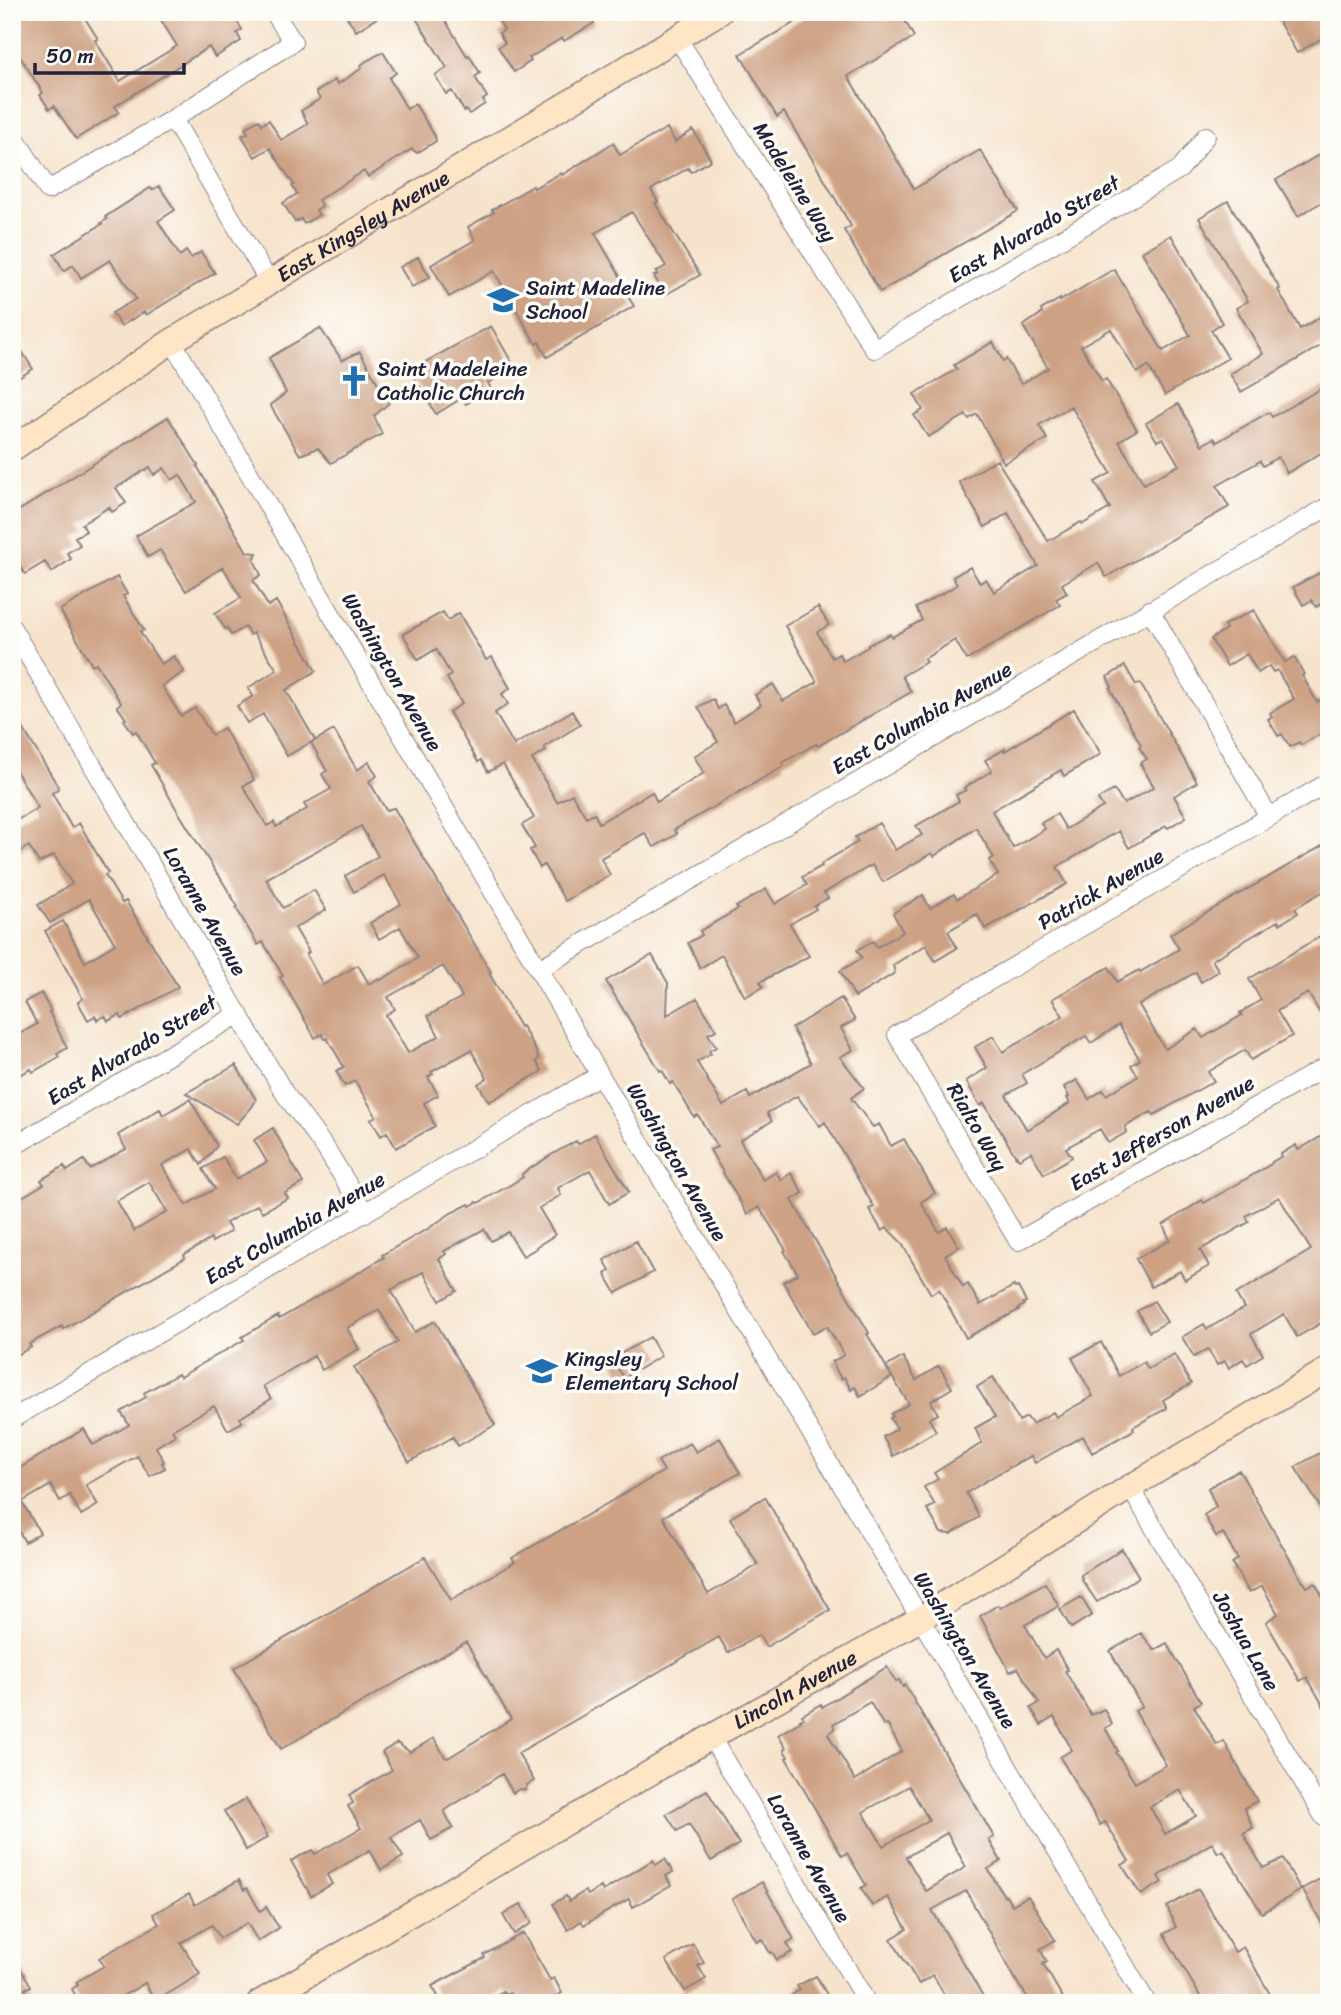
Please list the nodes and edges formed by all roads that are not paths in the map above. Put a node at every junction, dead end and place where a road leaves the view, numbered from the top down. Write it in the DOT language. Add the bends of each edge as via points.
graph roads {
  1 [pos="274,12"];
  2 [pos="720,12"];
  3 [pos="678,39"];
  4 [pos="173,119"];
  5 [pos="12,133"];
  6 [pos="1206,136"];
  7 [pos="269,282"];
  8 [pos="172,341"];
  9 [pos="874,349"];
  10 [pos="12,449"];
  11 [pos="1329,506"];
  12 [pos="1150,610"];
  13 [pos="12,628"];
  14 [pos="1329,782"];
  15 [pos="1269,817"];
  16 [pos="539,969"];
  17 [pos="239,1014"];
  18 [pos="897,1035"];
  19 [pos="1329,1065"];
  20 [pos="600,1075"];
  21 [pos="12,1147"];
  22 [pos="365,1213"];
  23 [pos="1018,1241"];
  24 [pos="1329,1369"];
  25 [pos="12,1419"];
  26 [pos="1130,1487"];
  27 [pos="920,1619"];
  28 [pos="711,1737"];
  29 [pos="1324,1818"];
  30 [pos="259,2003"];
  31 [pos="867,2003"];
  32 [pos="1147,2003"];
  1 -- 4 [label="street" via="293,42"];
  2 -- 3 [label="street, East Kingsley Avenue"];
  3 -- 7 [label="street, East Kingsley Avenue"];
  3 -- 9 [label="street, Madeleine Way"];
  4 -- 5 [label="street" via="48,190"];
  4 -- 7 [label="street"];
  6 -- 9 [label="street, East Alvarado Street" via="1180,169"];
  7 -- 8 [label="street, East Kingsley Avenue"];
  8 -- 10 [label="street, East Kingsley Avenue"];
  8 -- 16 [label="street, Washington Avenue"];
  11 -- 12 [label="street, East Columbia Avenue"];
  12 -- 15 [label="street"];
  12 -- 16 [label="street, East Columbia Avenue"];
  13 -- 17 [label="street, Loranne Avenue"];
  14 -- 15 [label="street, Patrick Avenue"];
  15 -- 18 [label="street, Patrick Avenue"];
  16 -- 20 [label="street, Washington Avenue"];
  17 -- 21 [label="street, East Alvarado Street"];
  17 -- 22 [label="street, Loranne Avenue" via="285,1094"];
  18 -- 23 [label="street, Rialto Way"];
  19 -- 23 [label="street, East Jefferson Avenue"];
  20 -- 22 [label="street, East Columbia Avenue"];
  20 -- 27 [label="street, Washington Avenue"];
  22 -- 25 [label="street, East Columbia Avenue"];
  24 -- 26 [label="street, Lincoln Avenue"];
  26 -- 27 [label="street, Lincoln Avenue"];
  26 -- 29 [label="street, Joshua Lane"];
  27 -- 28 [label="street, Lincoln Avenue"];
  27 -- 32 [label="street, Washington Avenue"];
  28 -- 30 [label="street, Lincoln Avenue"];
  28 -- 31 [label="street, Loranne Avenue"];
}
